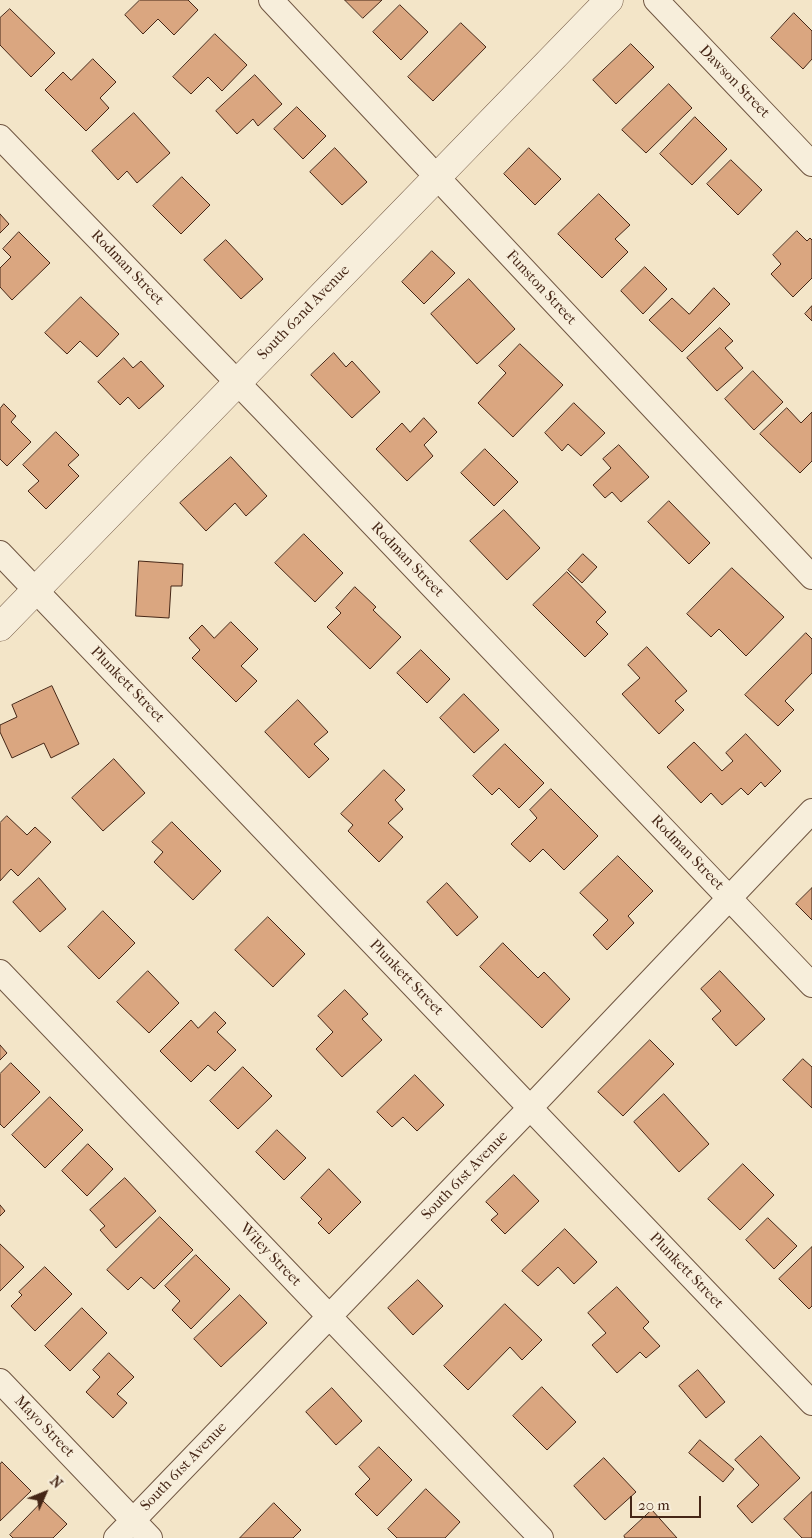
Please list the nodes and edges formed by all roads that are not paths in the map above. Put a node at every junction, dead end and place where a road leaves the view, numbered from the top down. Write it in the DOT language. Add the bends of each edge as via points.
graph roads {
  1 [pos="271,0"];
  2 [pos="609,0"];
  3 [pos="656,0"];
  4 [pos="0,137"];
  5 [pos="812,164"];
  6 [pos="436,176"];
  7 [pos="238,383"];
  8 [pos="0,553"];
  9 [pos="812,576"];
  10 [pos="36,590"];
  11 [pos="0,627"];
  12 [pos="812,811"];
  13 [pos="729,898"];
  14 [pos="0,972"];
  15 [pos="812,985"];
  16 [pos="530,1108"];
  17 [pos="329,1317"];
  18 [pos="0,1381"];
  19 [pos="812,1403"];
  20 [pos="133,1520"];
  21 [pos="116,1538"];
  22 [pos="150,1538"];
  23 [pos="541,1538"];
  1 -- 6 [label="street, Funston Street"];
  2 -- 6 [label="street, South 62nd Avenue"];
  3 -- 5 [label="street, Dawson Street"];
  4 -- 7 [label="street, Rodman Street"];
  6 -- 7 [label="street, South 62nd Avenue"];
  6 -- 9 [label="street, Funston Street"];
  7 -- 10 [label="street, South 62nd Avenue"];
  7 -- 13 [label="street, Rodman Street"];
  8 -- 10 [label="street, Plunkett Street"];
  10 -- 11 [label="street, South 62nd Avenue"];
  10 -- 16 [label="street, Plunkett Street"];
  12 -- 13 [label="street, South 61st Avenue"];
  13 -- 15 [label="street, Rodman Street"];
  13 -- 16 [label="street, South 61st Avenue"];
  14 -- 17 [label="street, Wiley Street"];
  16 -- 17 [label="street, South 61st Avenue"];
  16 -- 19 [label="street, Plunkett Street"];
  17 -- 20 [label="street, South 61st Avenue"];
  17 -- 23 [label="street, Wiley Street"];
  18 -- 20 [label="street, Mayo Street"];
  20 -- 21 [label="street, South 61st Avenue"];
  20 -- 22 [label="street, Mayo Street"];
}
